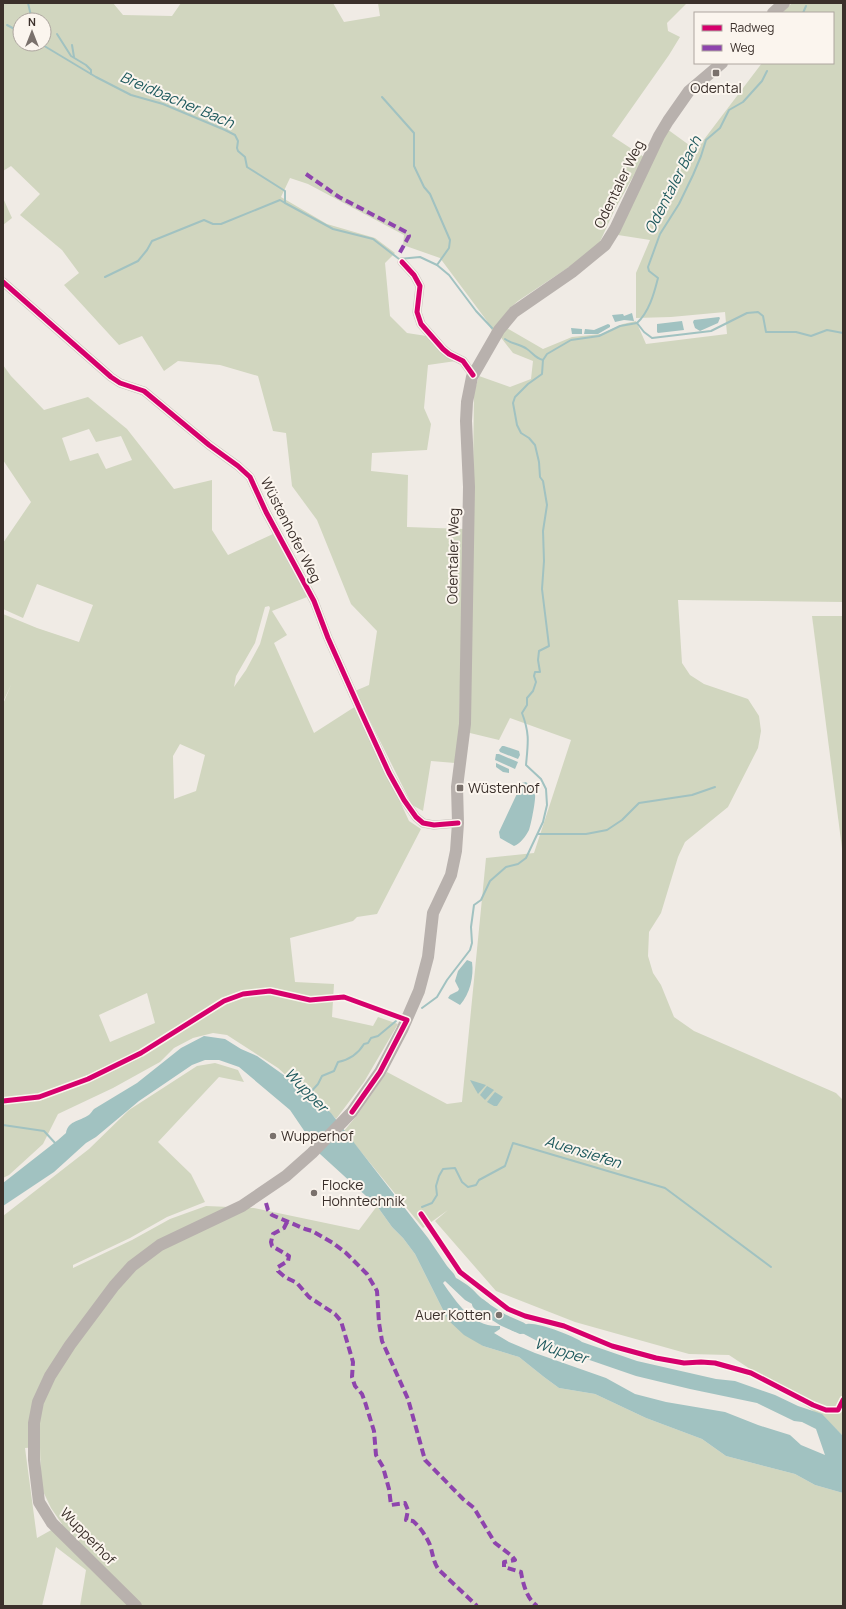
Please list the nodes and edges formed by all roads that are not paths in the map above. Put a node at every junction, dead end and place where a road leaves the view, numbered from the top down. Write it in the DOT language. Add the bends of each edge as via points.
graph roads {
  1 [pos="784,3"];
  2 [pos="774,12"];
  3 [pos="721,64"];
  4 [pos="402,262"];
  5 [pos="3,282"];
  6 [pos="473,375"];
  7 [pos="458,823"];
  8 [pos="346,1119"];
  9 [pos="136,1606"];
  1 -- 2 [label="main road"];
  3 -- 6 [label="main road, Odentaler Weg" via="689,91 668,121 605,245 572,272 514,312 499,330"];
  4 -- 6 [label="street" via="420,286 417,312 421,324 443,349 463,361"];
  5 -- 7 [label="street, Wüstenhofer Weg" via="111,377 120,383 144,391 250,478 314,601 364,718 404,800 423,823"];
  6 -- 7 [label="main road, Odentaler Weg" via="469,386 466,421 469,487 465,724 457,788"];
  7 -- 8 [label="main road, Odentaler Weg" via="455,862 433,913 428,957 419,991 380,1072"];
  8 -- 9 [label="main road, Wupperhof" via="286,1176 260,1195 160,1245 132,1266 70,1345 50,1376 38,1402 34,1423 34,1452 39,1502 52,1523"];
}
